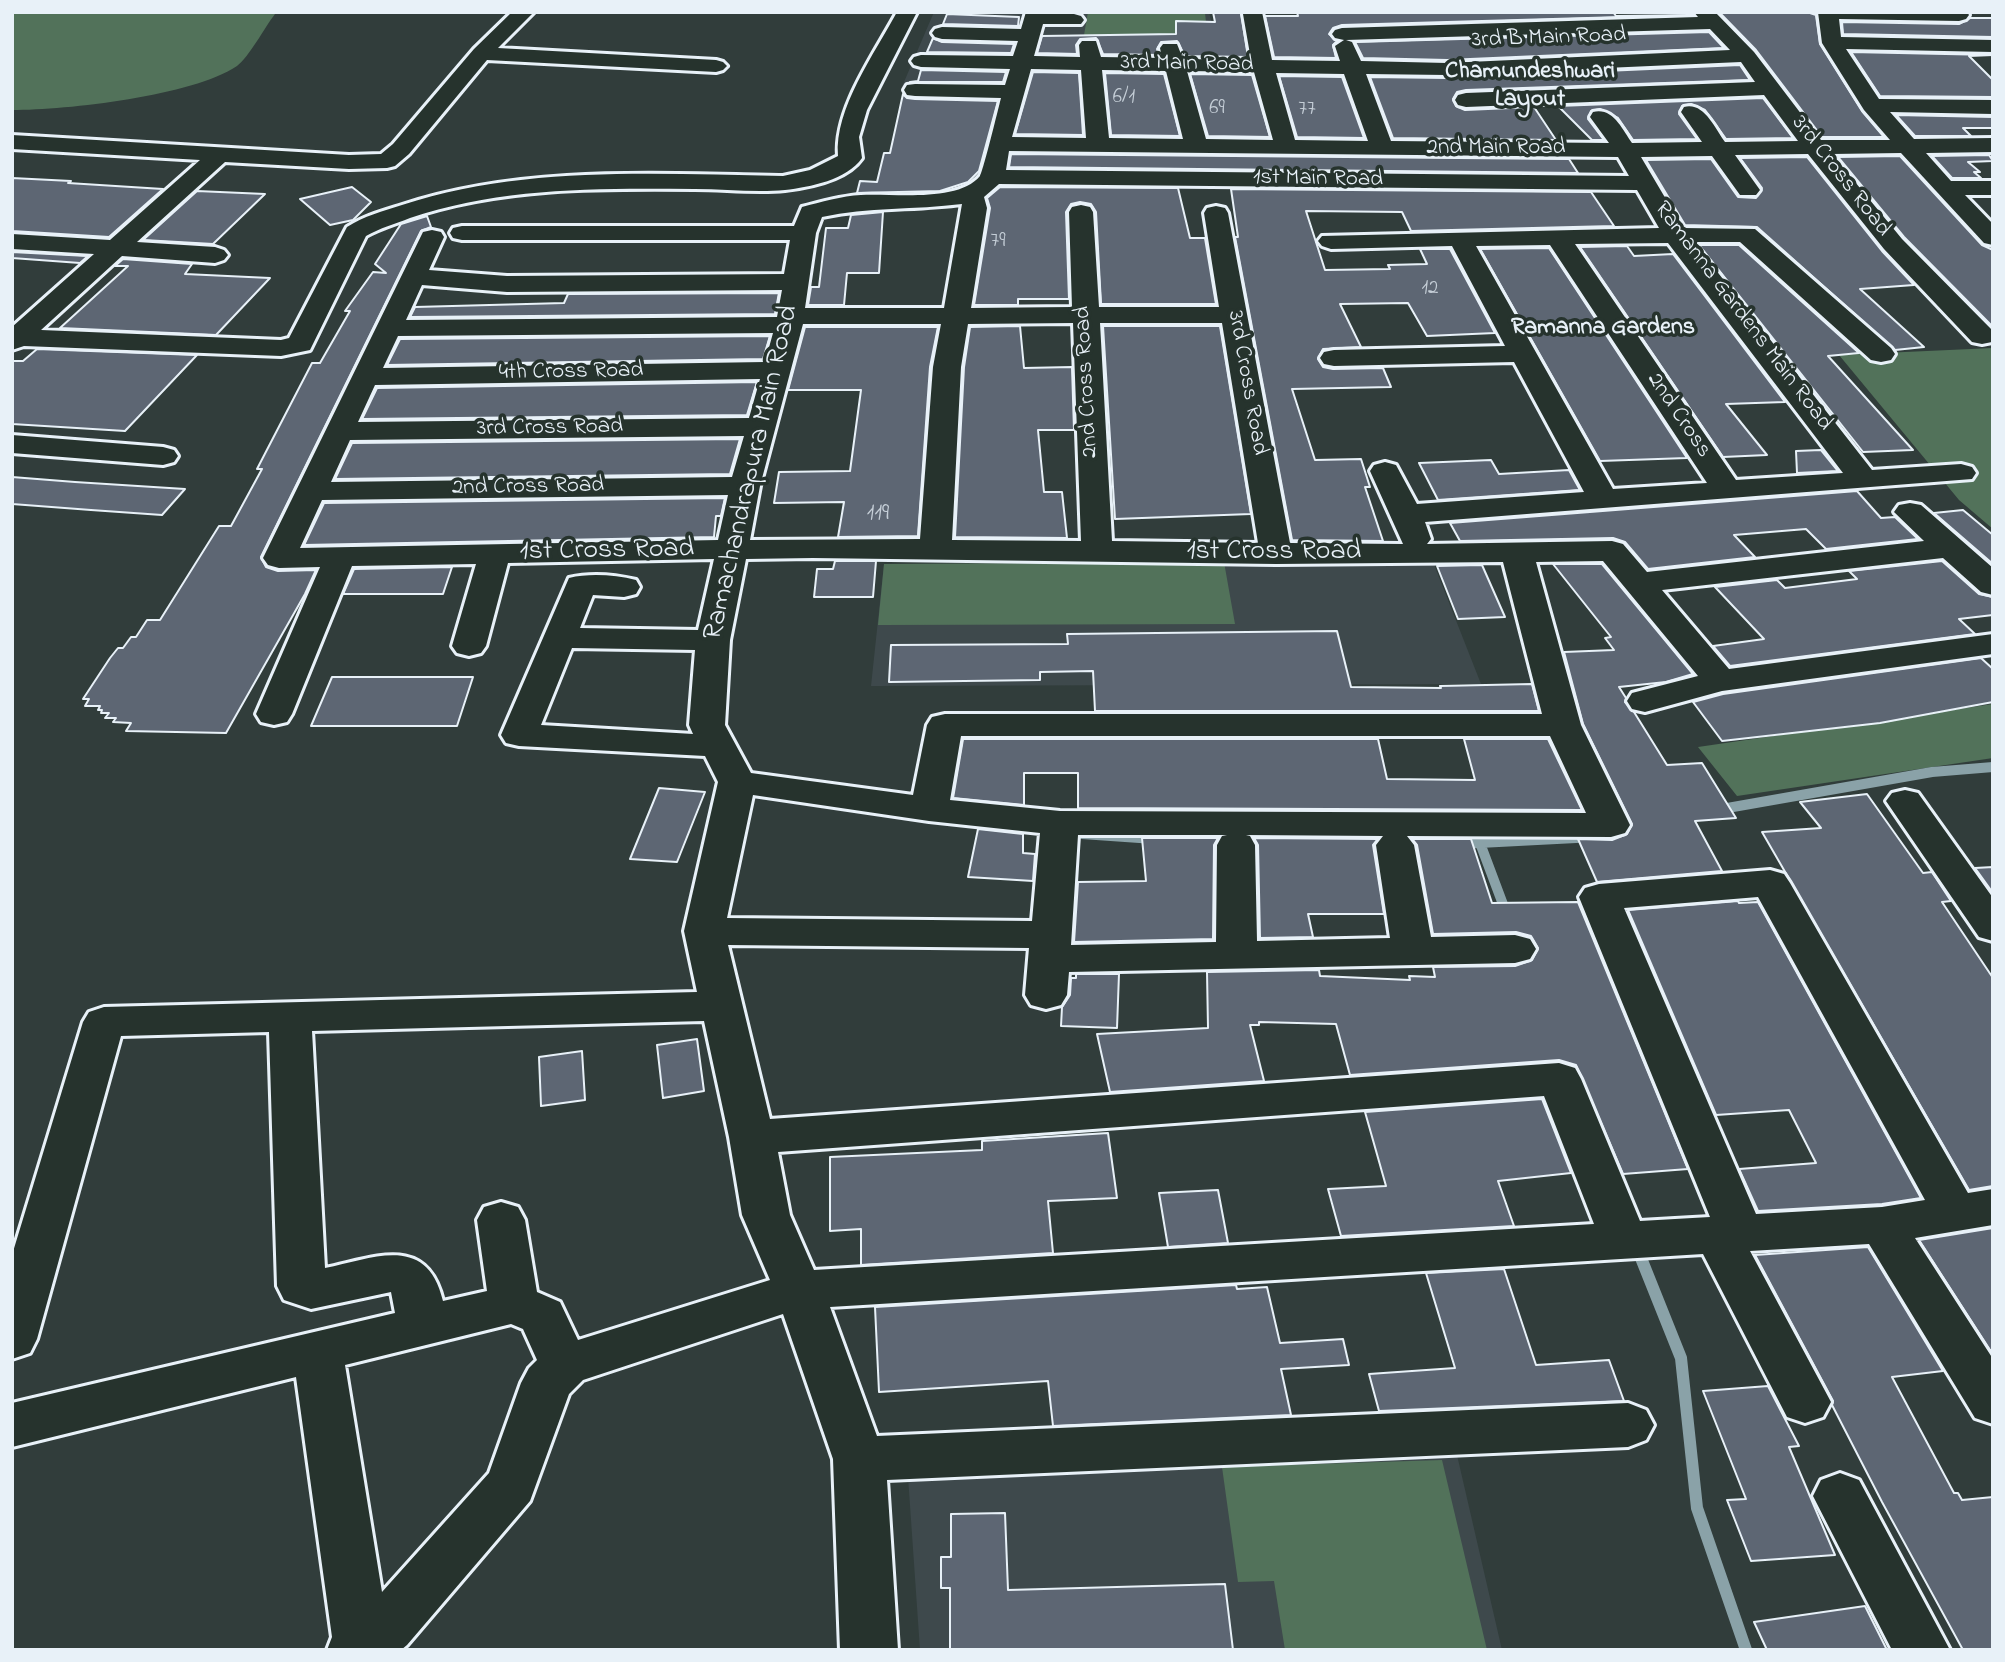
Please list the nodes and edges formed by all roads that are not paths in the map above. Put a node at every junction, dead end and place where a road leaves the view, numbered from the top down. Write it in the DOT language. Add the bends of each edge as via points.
graph roads {
  1 [pos="524,12"];
  2 [pos="907,12"];
  3 [pos="1956,12"];
  4 [pos="1336,13"];
  5 [pos="1829,13"];
  6 [pos="1253,14"];
  7 [pos="1710,18"];
  8 [pos="942,33"];
  9 [pos="1044,33"];
  10 [pos="1342,34"];
  11 [pos="1832,43"];
  12 [pos="1993,46"];
  13 [pos="481,53"];
  14 [pos="1090,55"];
  15 [pos="1747,56"];
  16 [pos="1173,57"];
  17 [pos="922,61"];
  18 [pos="716,66"];
  19 [pos="1263,66"];
  20 [pos="1844,66"];
  21 [pos="1871,66"];
  22 [pos="1352,68"];
  23 [pos="1447,69"];
  24 [pos="1771,88"];
  25 [pos="915,90"];
  26 [pos="1466,100"];
  27 [pos="1872,105"];
  28 [pos="1993,107"];
  29 [pos="1692,112"];
  30 [pos="1601,117"];
  31 [pos="1484,133"];
  32 [pos="12,142"];
  33 [pos="1097,145"];
  34 [pos="1907,145"];
  35 [pos="1993,145"];
  36 [pos="1196,146"];
  37 [pos="1813,146"];
  38 [pos="1286,147"];
  39 [pos="1382,148"];
  40 [pos="1718,148"];
  41 [pos="1626,150"];
  42 [pos="219,155"];
  43 [pos="12,162"];
  44 [pos="988,172"];
  45 [pos="199,174"];
  46 [pos="275,178"];
  47 [pos="1643,183"];
  48 [pos="1944,188"];
  49 [pos="1993,188"];
  50 [pos="1748,190"];
  51 [pos="1081,212"];
  52 [pos="1216,213"];
  53 [pos="1989,231"];
  54 [pos="462,233"];
  55 [pos="523,233"];
  56 [pos="804,233"];
  57 [pos="1675,235"];
  58 [pos="432,237"];
  59 [pos="1557,237"];
  60 [pos="1460,239"];
  61 [pos="12,241"];
  62 [pos="1331,241"];
  63 [pos="117,248"];
  64 [pos="215,255"];
  65 [pos="412,277"];
  66 [pos="507,284"];
  67 [pos="792,308"];
  68 [pos="955,316"];
  69 [pos="1085,316"];
  70 [pos="1234,316"];
  71 [pos="388,328"];
  72 [pos="1982,336"];
  73 [pos="14,339"];
  74 [pos="1524,354"];
  75 [pos="1881,354"];
  76 [pos="1392,356"];
  77 [pos="1334,358"];
  78 [pos="777,370"];
  79 [pos="365,377"];
  80 [pos="1403,387"];
  81 [pos="760,427"];
  82 [pos="339,431"];
  83 [pos="12,444"];
  84 [pos="163,456"];
  85 [pos="1385,471"];
  86 [pos="1961,473"];
  87 [pos="1864,480"];
  88 [pos="745,486"];
  89 [pos="1727,490"];
  90 [pos="311,491"];
  91 [pos="1603,499"];
  92 [pos="1910,512"];
  93 [pos="1407,514"];
  94 [pos="1952,547"];
  95 [pos="732,550"];
  96 [pos="935,550"];
  97 [pos="1097,552"];
  98 [pos="495,553"];
  99 [pos="1517,553"];
  100 [pos="1276,554"];
  101 [pos="1420,554"];
  102 [pos="340,557"];
  103 [pos="1639,583"];
  104 [pos="1993,585"];
  105 [pos="624,587"];
  106 [pos="559,638"];
  107 [pos="713,640"];
  108 [pos="1993,644"];
  109 [pos="469,646"];
  110 [pos="1720,681"];
  111 [pos="1645,701"];
  112 [pos="274,714"];
  113 [pos="1563,725"];
  114 [pos="719,746"];
  115 [pos="737,782"];
  116 [pos="1905,801"];
  117 [pos="929,809"];
  118 [pos="1060,823"];
  119 [pos="1236,845"];
  120 [pos="1395,845"];
  121 [pos="1993,928"];
  122 [pos="704,931"];
  123 [pos="1515,949"];
  124 [pos="1413,951"];
  125 [pos="1237,955"];
  126 [pos="1049,963"];
  127 [pos="723,1006"];
  128 [pos="289,1017"];
  129 [pos="752,1137"];
  130 [pos="1974,1209"];
  131 [pos="501,1220"];
  132 [pos="1882,1225"];
  133 [pos="1729,1234"];
  134 [pos="1625,1242"];
  135 [pos="799,1290"];
  136 [pos="514,1304"];
  137 [pos="15,1315"];
  138 [pos="422,1326"];
  139 [pos="318,1352"];
  140 [pos="565,1365"];
  141 [pos="1805,1402"];
  142 [pos="1993,1403"];
  143 [pos="12,1425"];
  144 [pos="1628,1425"];
  145 [pos="859,1459"];
  146 [pos="1840,1496"];
  147 [pos="359,1647"];
  148 [pos="869,1650"];
  149 [pos="1922,1650"];
  1 -- 13 [label="street"];
  2 -- 73 [label="street" via="856,110 848,137 850,158 815,178 783,183 586,181 437,202 356,232 300,344"];
  3 -- 5 [label="street" via="1959,15"];
  4 -- 10 [label="street"];
  5 -- 11 [label="street"];
  6 -- 19 [label="street"];
  7 -- 10 [label="street"];
  7 -- 15 [label="street, 3rd Cross Road"];
  8 -- 9 [label="street"];
  9 -- 14 [label="street, 3rd Main Road"];
  9 -- 17 [label="street"];
  9 -- 25 [label="street"];
  9 -- 44 [label="street"];
  10 -- 22 [label="street"];
  11 -- 12 [label="street"];
  11 -- 20 [label="street"];
  13 -- 18 [label="street"];
  13 -- 42 [label="street" via="387,161"];
  14 -- 16 [label="street, 3rd Main Road"];
  14 -- 33 [label="street"];
  15 -- 23 [label="street, 3rd B Main Road"];
  15 -- 24 [label="street, 3rd Cross Road"];
  16 -- 19 [label="street, 3rd Main Road"];
  16 -- 36 [label="street"];
  19 -- 22 [label="street, 3rd Main Road"];
  19 -- 38 [label="street"];
  20 -- 21 [label="street"];
  20 -- 27 [label="street"];
  22 -- 23 [label="street, 3rd B Main Road"];
  22 -- 39 [label="street"];
  23 -- 26 [label="street"];
  24 -- 26 [label="street"];
  24 -- 37 [label="street, 3rd Cross Road"];
  26 -- 31 [label="street"];
  27 -- 28 [label="street"];
  27 -- 34 [label="street"];
  29 -- 40 [label="street"];
  30 -- 41 [label="street, Ramanna Gardens Main Road"];
  31 -- 39 [label="street, 2nd Main Road"];
  31 -- 41 [label="street, 2nd Main Road"];
  32 -- 42 [label="street"];
  33 -- 36 [label="street, 2nd Main Road"];
  33 -- 44 [label="street, 2nd Main Road"];
  34 -- 35 [label="street, 2nd Main Road"];
  34 -- 37 [label="street, 2nd Main Road"];
  34 -- 48 [label="street"];
  36 -- 38 [label="street, 2nd Main Road"];
  37 -- 40 [label="street, 2nd Main Road"];
  37 -- 72 [label="street, 3rd Cross Road" via="1893,244"];
  38 -- 39 [label="street, 2nd Main Road"];
  40 -- 41 [label="street, 2nd Main Road"];
  40 -- 50 [label="street"];
  41 -- 47 [label="street, Ramanna Gardens Main Road"];
  42 -- 45 [label="street"];
  43 -- 45 [label="street"];
  44 -- 47 [label="street, 1st Main Road"];
  44 -- 56 [label="street, Ramachandrapura Main Road" via="811,212"];
  44 -- 68 [label="street" via="975,208"];
  45 -- 46 [label="street"];
  45 -- 63 [label="street"];
  47 -- 57 [label="street, Ramanna Gardens Main Road"];
  48 -- 49 [label="street"];
  48 -- 53 [label="street"];
  51 -- 69 [label="street, 2nd Cross Road"];
  52 -- 70 [label="street, 3rd Cross Road"];
  54 -- 55 [label="street"];
  55 -- 56 [label="street"];
  55 -- 66 [label="street"];
  56 -- 67 [label="street, Ramachandrapura Main Road"];
  57 -- 59 [label="street"];
  57 -- 75 [label="street" via="1746,234"];
  57 -- 87 [label="street, Ramanna Gardens Main Road"];
  58 -- 65 [label="street"];
  59 -- 60 [label="street"];
  59 -- 89 [label="street, 2nd Cross"];
  60 -- 62 [label="street"];
  60 -- 74 [label="street"];
  61 -- 63 [label="street"];
  63 -- 64 [label="street"];
  63 -- 73 [label="street"];
  65 -- 66 [label="street"];
  65 -- 71 [label="street"];
  66 -- 67 [label="street"];
  67 -- 68 [label="street"];
  67 -- 71 [label="street"];
  67 -- 78 [label="street, Ramachandrapura Main Road"];
  68 -- 69 [label="street"];
  68 -- 96 [label="street" via="947,367"];
  69 -- 70 [label="street"];
  69 -- 97 [label="street, 2nd Cross Road"];
  70 -- 100 [label="street, 3rd Cross Road"];
  71 -- 79 [label="street"];
  74 -- 76 [label="street"];
  74 -- 91 [label="street"];
  76 -- 77 [label="street"];
  76 -- 80 [label="street"];
  78 -- 79 [label="street, 4th Cross Road"];
  78 -- 81 [label="street, Ramachandrapura Main Road"];
  79 -- 82 [label="street"];
  81 -- 82 [label="street, 3rd Cross Road"];
  81 -- 88 [label="street, Ramachandrapura Main Road"];
  82 -- 90 [label="street"];
  83 -- 84 [label="street"];
  85 -- 93 [label="street"];
  86 -- 87 [label="street"];
  87 -- 89 [label="street"];
  88 -- 90 [label="street, 2nd Cross Road"];
  88 -- 95 [label="street, Ramachandrapura Main Road"];
  89 -- 91 [label="street"];
  90 -- 102 [label="street, 1st Cross Road" via="279,558"];
  91 -- 93 [label="street"];
  92 -- 94 [label="street"];
  93 -- 101 [label="street"];
  94 -- 103 [label="street"];
  94 -- 104 [label="street"];
  95 -- 96 [label="street, 1st Cross Road"];
  95 -- 98 [label="street, 1st Cross Road"];
  95 -- 107 [label="street, Ramachandrapura Main Road"];
  96 -- 97 [label="street, 1st Cross Road"];
  97 -- 100 [label="street, 1st Cross Road"];
  98 -- 102 [label="street, 1st Cross Road"];
  98 -- 109 [label="street"];
  99 -- 101 [label="street, 1st Cross Road"];
  99 -- 103 [label="street, 1st Cross Road" via="1612,551"];
  99 -- 113 [label="street"];
  100 -- 101 [label="street, 1st Cross Road"];
  102 -- 112 [label="street"];
  103 -- 110 [label="street"];
  105 -- 106 [label="street" via="581,585"];
  106 -- 107 [label="street"];
  106 -- 114 [label="street" via="519,735"];
  107 -- 114 [label="street, Ramachandrapura Main Road" via="707,725"];
  108 -- 110 [label="street"];
  110 -- 111 [label="street"];
  113 -- 117 [label="street" via="945,725"];
  113 -- 118 [label="street" via="1611,825"];
  114 -- 115 [label="street, Ramachandrapura Main Road"];
  115 -- 117 [label="street"];
  115 -- 122 [label="street"];
  116 -- 121 [label="street"];
  117 -- 118 [label="street"];
  118 -- 126 [label="street"];
  119 -- 125 [label="street"];
  120 -- 124 [label="street"];
  122 -- 126 [label="street"];
  122 -- 127 [label="street"];
  123 -- 124 [label="street"];
  124 -- 125 [label="street"];
  125 -- 126 [label="street"];
  127 -- 128 [label="street"];
  127 -- 129 [label="street"];
  128 -- 137 [label="street" via="104,1022"];
  128 -- 138 [label="street" via="302,1286 311,1290 398,1272 407,1275 414,1286"];
  129 -- 134 [label="street" via="1559,1079"];
  129 -- 135 [label="street" via="765,1215"];
  130 -- 132 [label="street"];
  130 -- 133 [label="street" via="1770,883 1599,897"];
  131 -- 136 [label="street"];
  132 -- 133 [label="street"];
  132 -- 142 [label="street"];
  133 -- 134 [label="street"];
  133 -- 141 [label="street"];
  134 -- 135 [label="street"];
  135 -- 140 [label="street"];
  135 -- 145 [label="street"];
  136 -- 138 [label="street"];
  136 -- 140 [label="street" via="542,1316"];
  138 -- 139 [label="street"];
  139 -- 143 [label="street"];
  139 -- 147 [label="street"];
  140 -- 147 [label="street" via="547,1383 511,1485 387,1628"];
  144 -- 145 [label="street"];
  145 -- 148 [label="street"];
  146 -- 149 [label="street"];
}
